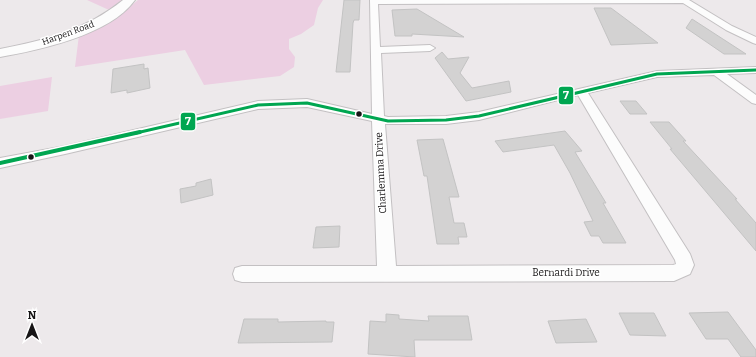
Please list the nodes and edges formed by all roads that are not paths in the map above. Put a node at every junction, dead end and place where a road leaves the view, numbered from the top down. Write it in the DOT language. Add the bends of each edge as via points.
graph roads {
  1 [pos="130,0"];
  2 [pos="374,1"];
  3 [pos="684,1"];
  4 [pos="756,41"];
  5 [pos="430,48"];
  6 [pos="376,50"];
  7 [pos="0,53"];
  8 [pos="756,70"];
  9 [pos="715,71"];
  10 [pos="581,91"];
  11 [pos="756,100"];
  12 [pos="378,119"];
  13 [pos="0,163"];
  14 [pos="242,274"];
  15 [pos="387,274"];
  1 -- 7 [label="street, Harpen Road" via="103,20 87,28"];
  2 -- 3 [label="street"];
  2 -- 6 [label="street, Charlemma Drive"];
  3 -- 4 [label="street"];
  5 -- 6 [label="street"];
  6 -- 12 [label="street, Charlemma Drive"];
  8 -- 9 [label="street"];
  9 -- 10 [label="street" via="657,74"];
  9 -- 11 [label="street"];
  10 -- 12 [label="street" via="479,116 446,120"];
  10 -- 15 [label="street, Bernardi Drive" via="684,259 683,269 674,273"];
  12 -- 13 [label="street" via="307,103 258,106"];
  12 -- 15 [label="street, Charlemma Drive"];
  14 -- 15 [label="street, Bernardi Drive"];
}
